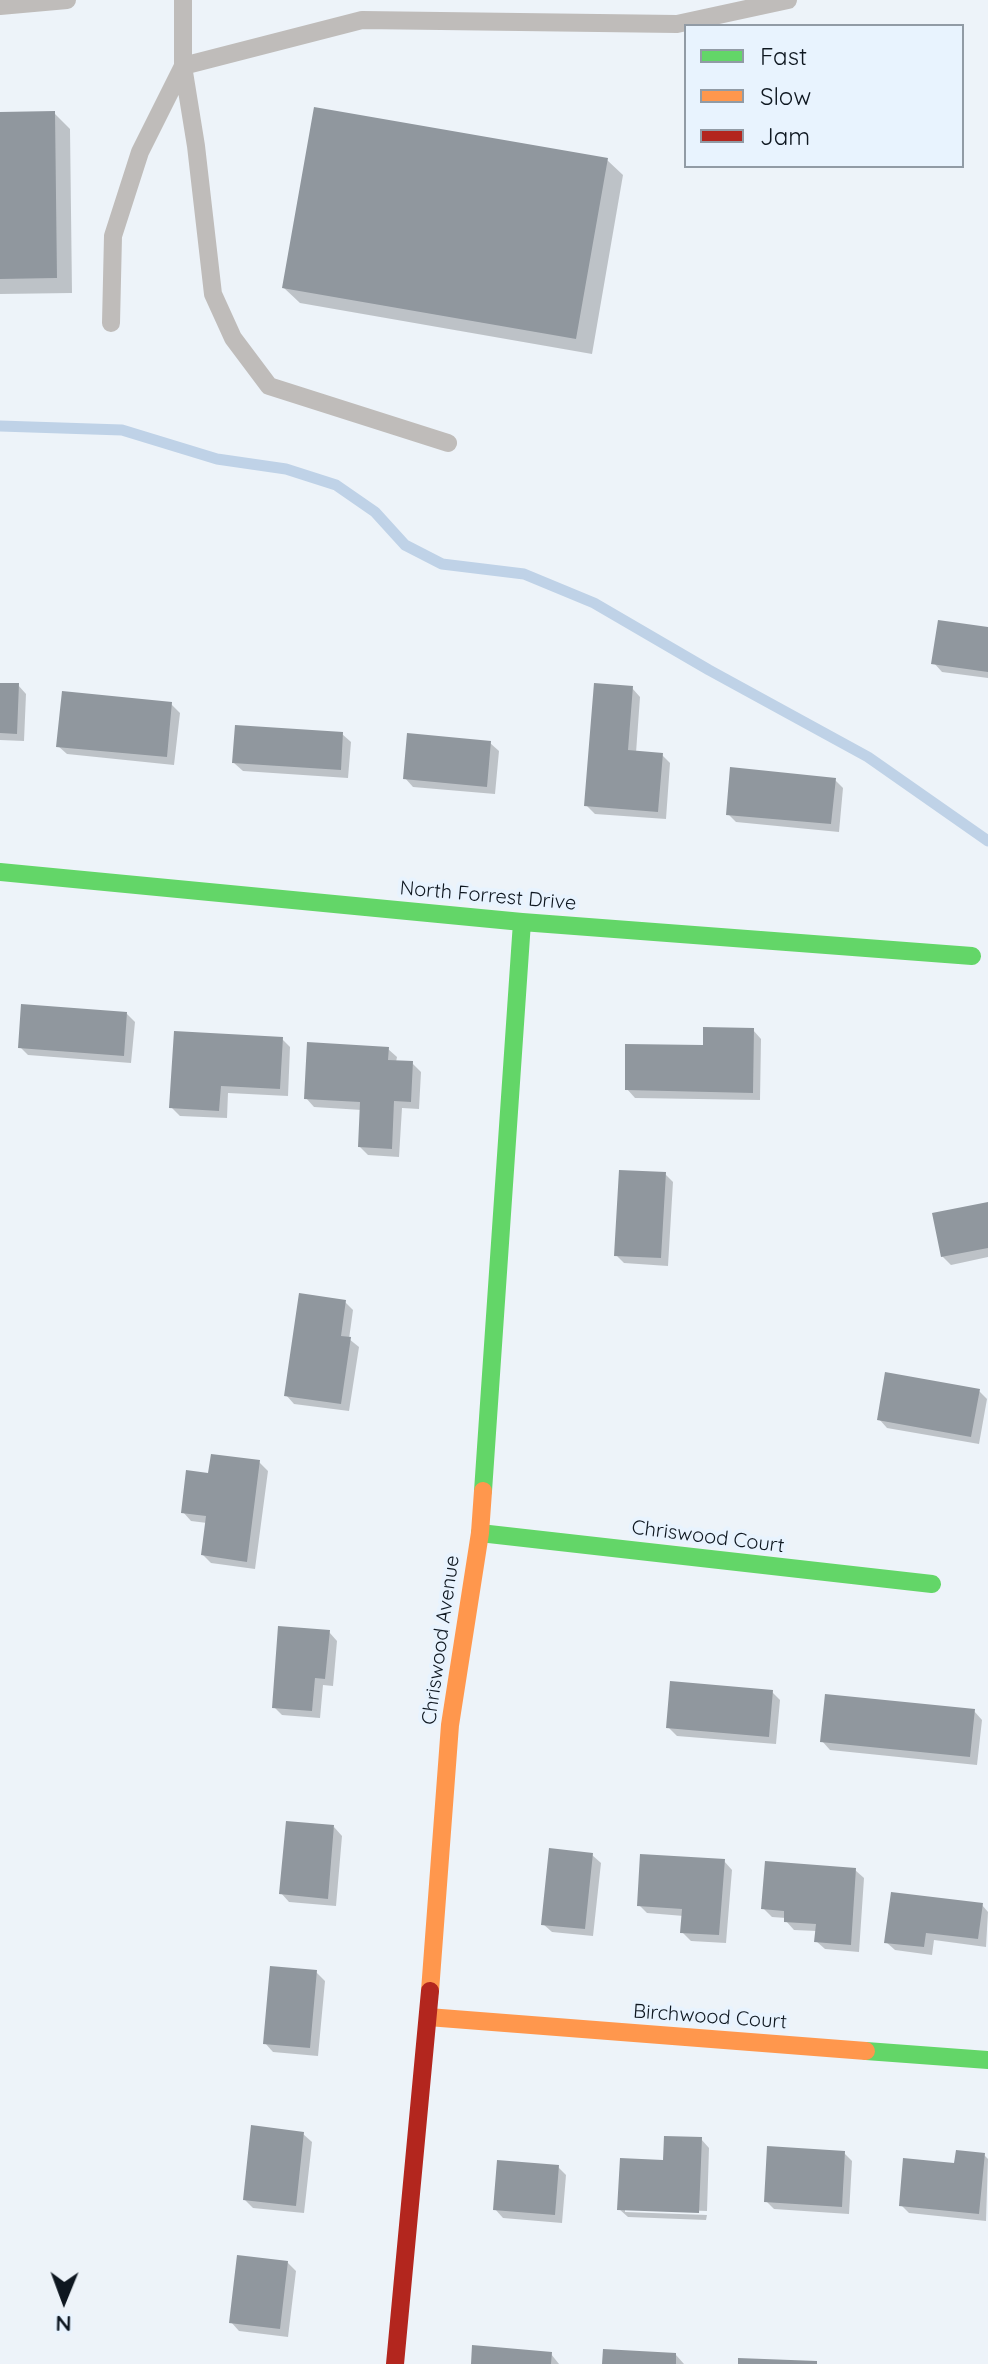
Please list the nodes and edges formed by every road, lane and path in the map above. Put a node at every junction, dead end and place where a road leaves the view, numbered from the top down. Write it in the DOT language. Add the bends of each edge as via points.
graph roads {
  1 [pos="67,0"];
  2 [pos="183,0"];
  3 [pos="788,0"];
  4 [pos="0,6"];
  5 [pos="183,66"];
  6 [pos="111,323"];
  7 [pos="448,443"];
  8 [pos="0,872"];
  9 [pos="522,922"];
  10 [pos="972,956"];
  11 [pos="480,1533"];
  12 [pos="932,1584"];
  13 [pos="428,2017"];
  14 [pos="988,2060"];
  15 [pos="395,2364"];
  1 -- 4 [label="lane"];
  2 -- 5 [label="lane"];
  3 -- 5 [label="lane" via="677,24 362,20"];
  5 -- 6 [label="lane" via="140,152 113,236"];
  5 -- 7 [label="lane" via="213,294 233,338 269,386"];
  8 -- 9 [label="street, North Forrest Drive"];
  9 -- 10 [label="street, North Forrest Drive"];
  9 -- 11 [label="street, Chriswood Avenue"];
  11 -- 12 [label="street, Chriswood Court"];
  11 -- 13 [label="street, Chriswood Avenue" via="450,1725"];
  13 -- 14 [label="street, Birchwood Court"];
  13 -- 15 [label="street, Chriswood Avenue"];
}
